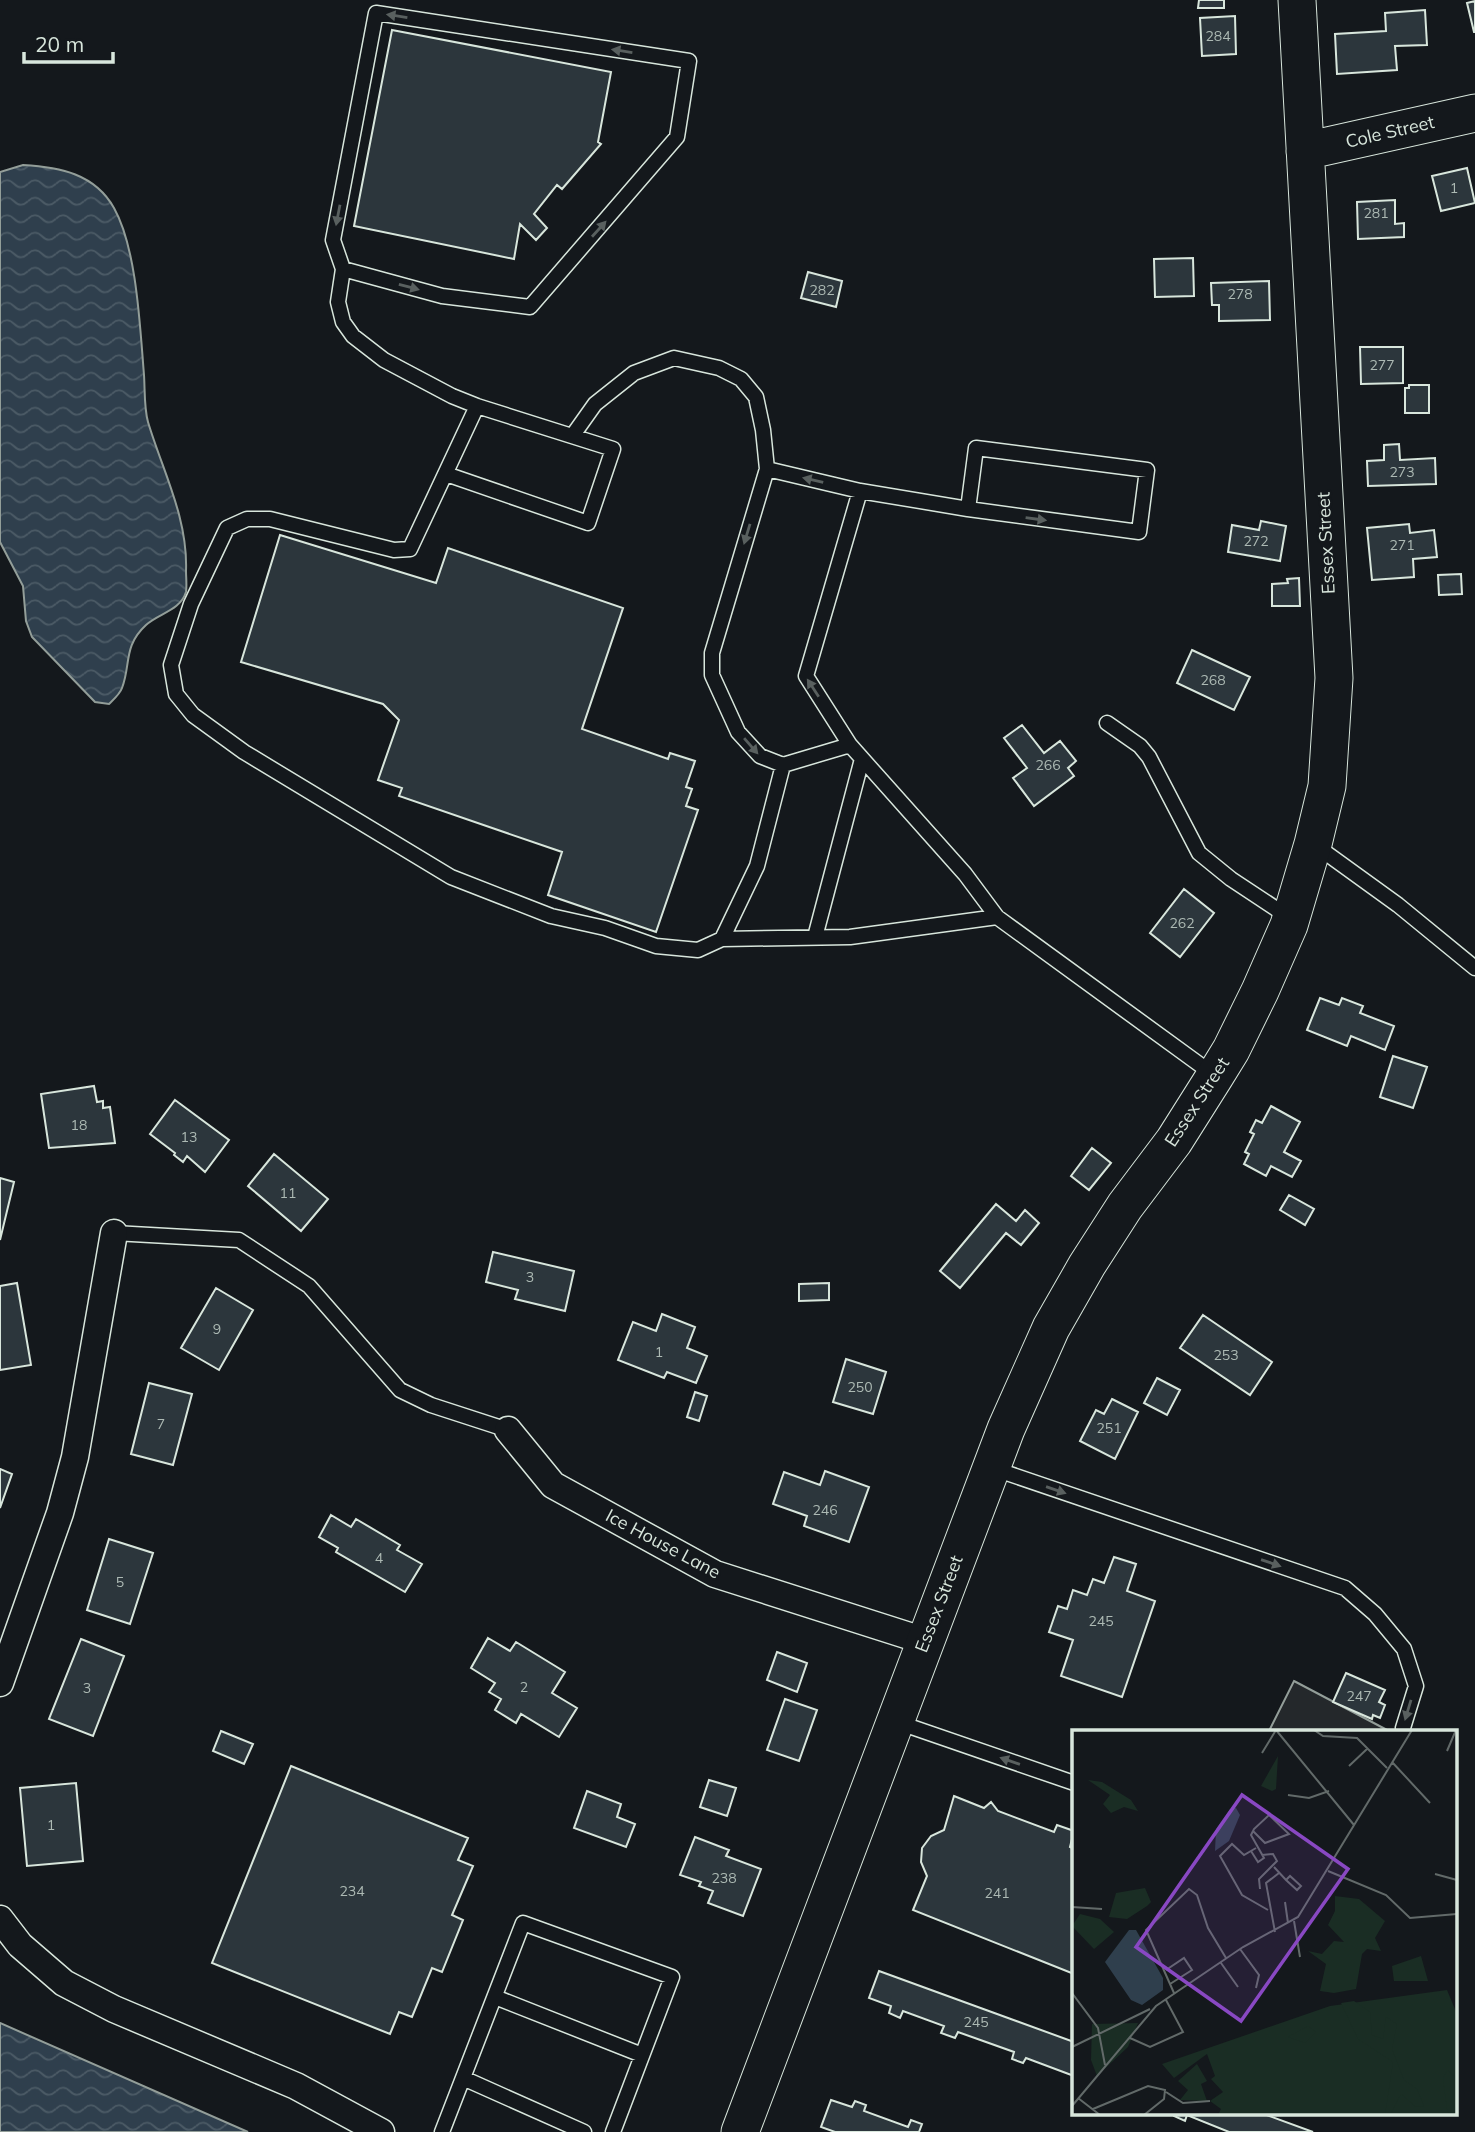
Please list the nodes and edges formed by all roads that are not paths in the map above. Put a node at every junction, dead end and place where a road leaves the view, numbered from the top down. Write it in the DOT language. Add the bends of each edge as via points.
graph roads {
  1 [pos="1297,0"];
  2 [pos="1475,113"];
  3 [pos="1305,151"];
  4 [pos="343,270"];
  5 [pos="477,406"];
  6 [pos="573,435"];
  7 [pos="767,469"];
  8 [pos="446,474"];
  9 [pos="860,491"];
  10 [pos="968,509"];
  11 [pos="1107,723"];
  12 [pos="850,745"];
  13 [pos="862,759"];
  14 [pos="783,765"];
  15 [pos="1313,844"];
  16 [pos="997,917"];
  17 [pos="1291,919"];
  18 [pos="815,937"];
  19 [pos="722,939"];
  20 [pos="1475,968"];
  21 [pos="1215,1076"];
  22 [pos="114,1233"];
  23 [pos="508,1430"];
  24 [pos="991,1468"];
  25 [pos="925,1642"];
  26 [pos="0,1683"];
  27 [pos="895,1721"];
  28 [pos="1403,1728"];
  29 [pos="1072,1782"];
  30 [pos="0,1919"];
  31 [pos="495,1997"];
  32 [pos="642,2055"];
  33 [pos="463,2078"];
  34 [pos="381,2132"];
  35 [pos="442,2132"];
  36 [pos="584,2132"];
  37 [pos="613,2132"];
  38 [pos="740,2132"];
  1 -- 3 [label="main road, Essex Street"];
  2 -- 3 [label="main road, Cole Street"];
  3 -- 15 [label="main road, Essex Street" via="1334,678 1327,786"];
  4 -- 4 [label="lane, one-way" via="442,296 530,306 677,137 689,61 376,13 333,240"];
  4 -- 5 [label="lane" via="338,302 342,322 353,336 384,360"];
  5 -- 6 [label="lane"];
  5 -- 8 [label="lane"];
  6 -- 7 [label="lane" via="595,404 634,373 674,358 719,368 741,379 756,397"];
  6 -- 8 [label="lane" via="613,449 588,523"];
  9 -- 7 [label="lane, one-way"];
  7 -- 14 [label="lane, one-way" via="712,653 712,675 738,732 760,756"];
  8 -- 19 [label="lane" via="410,549 394,550 270,519 247,519 227,528 191,604 171,665 176,694 193,715 244,751 451,877 551,916 656,946 698,950"];
  9 -- 10 [label="lane"];
  12 -- 9 [label="lane, one-way" via="806,676"];
  10 -- 10 [label="lane, one-way" via="1139,532 1147,470 976,448"];
  11 -- 17 [label="lane" via="1149,757 1199,853"];
  12 -- 13 [label="lane"];
  12 -- 14 [label="lane"];
  13 -- 16 [label="lane" via="965,874"];
  13 -- 18 [label="lane"];
  14 -- 19 [label="lane" via="757,866"];
  15 -- 17 [label="main road, Essex Street"];
  15 -- 20 [label="lane"];
  16 -- 18 [label="lane" via="850,937"];
  16 -- 21 [label="lane"];
  17 -- 21 [label="main road, Essex Street" via="1261,991"];
  18 -- 19 [label="lane"];
  21 -- 24 [label="main road, Essex Street" via="1125,1206 1051,1328"];
  22 -- 23 [label="lane" via="239,1240 309,1286 400,1391"];
  22 -- 26 [label="street" via="75,1457"];
  23 -- 25 [label="street, Ice House Lane" via="553,1485 715,1574"];
  24 -- 25 [label="main road, Essex Street"];
  24 -- 28 [label="lane, one-way" via="1345,1588 1404,1649 1416,1686"];
  25 -- 27 [label="main road, Essex Street"];
  29 -- 27 [label="lane, one-way"];
  27 -- 38 [label="main road, Essex Street"];
  30 -- 34 [label="street" via="20,1945 64,1983 296,2086"];
  31 -- 32 [label="lane"];
  31 -- 32 [label="lane" via="523,1923 672,1977"];
  31 -- 33 [label="lane"];
  32 -- 37 [label="lane"];
  33 -- 35 [label="lane"];
  33 -- 36 [label="lane"];
}
